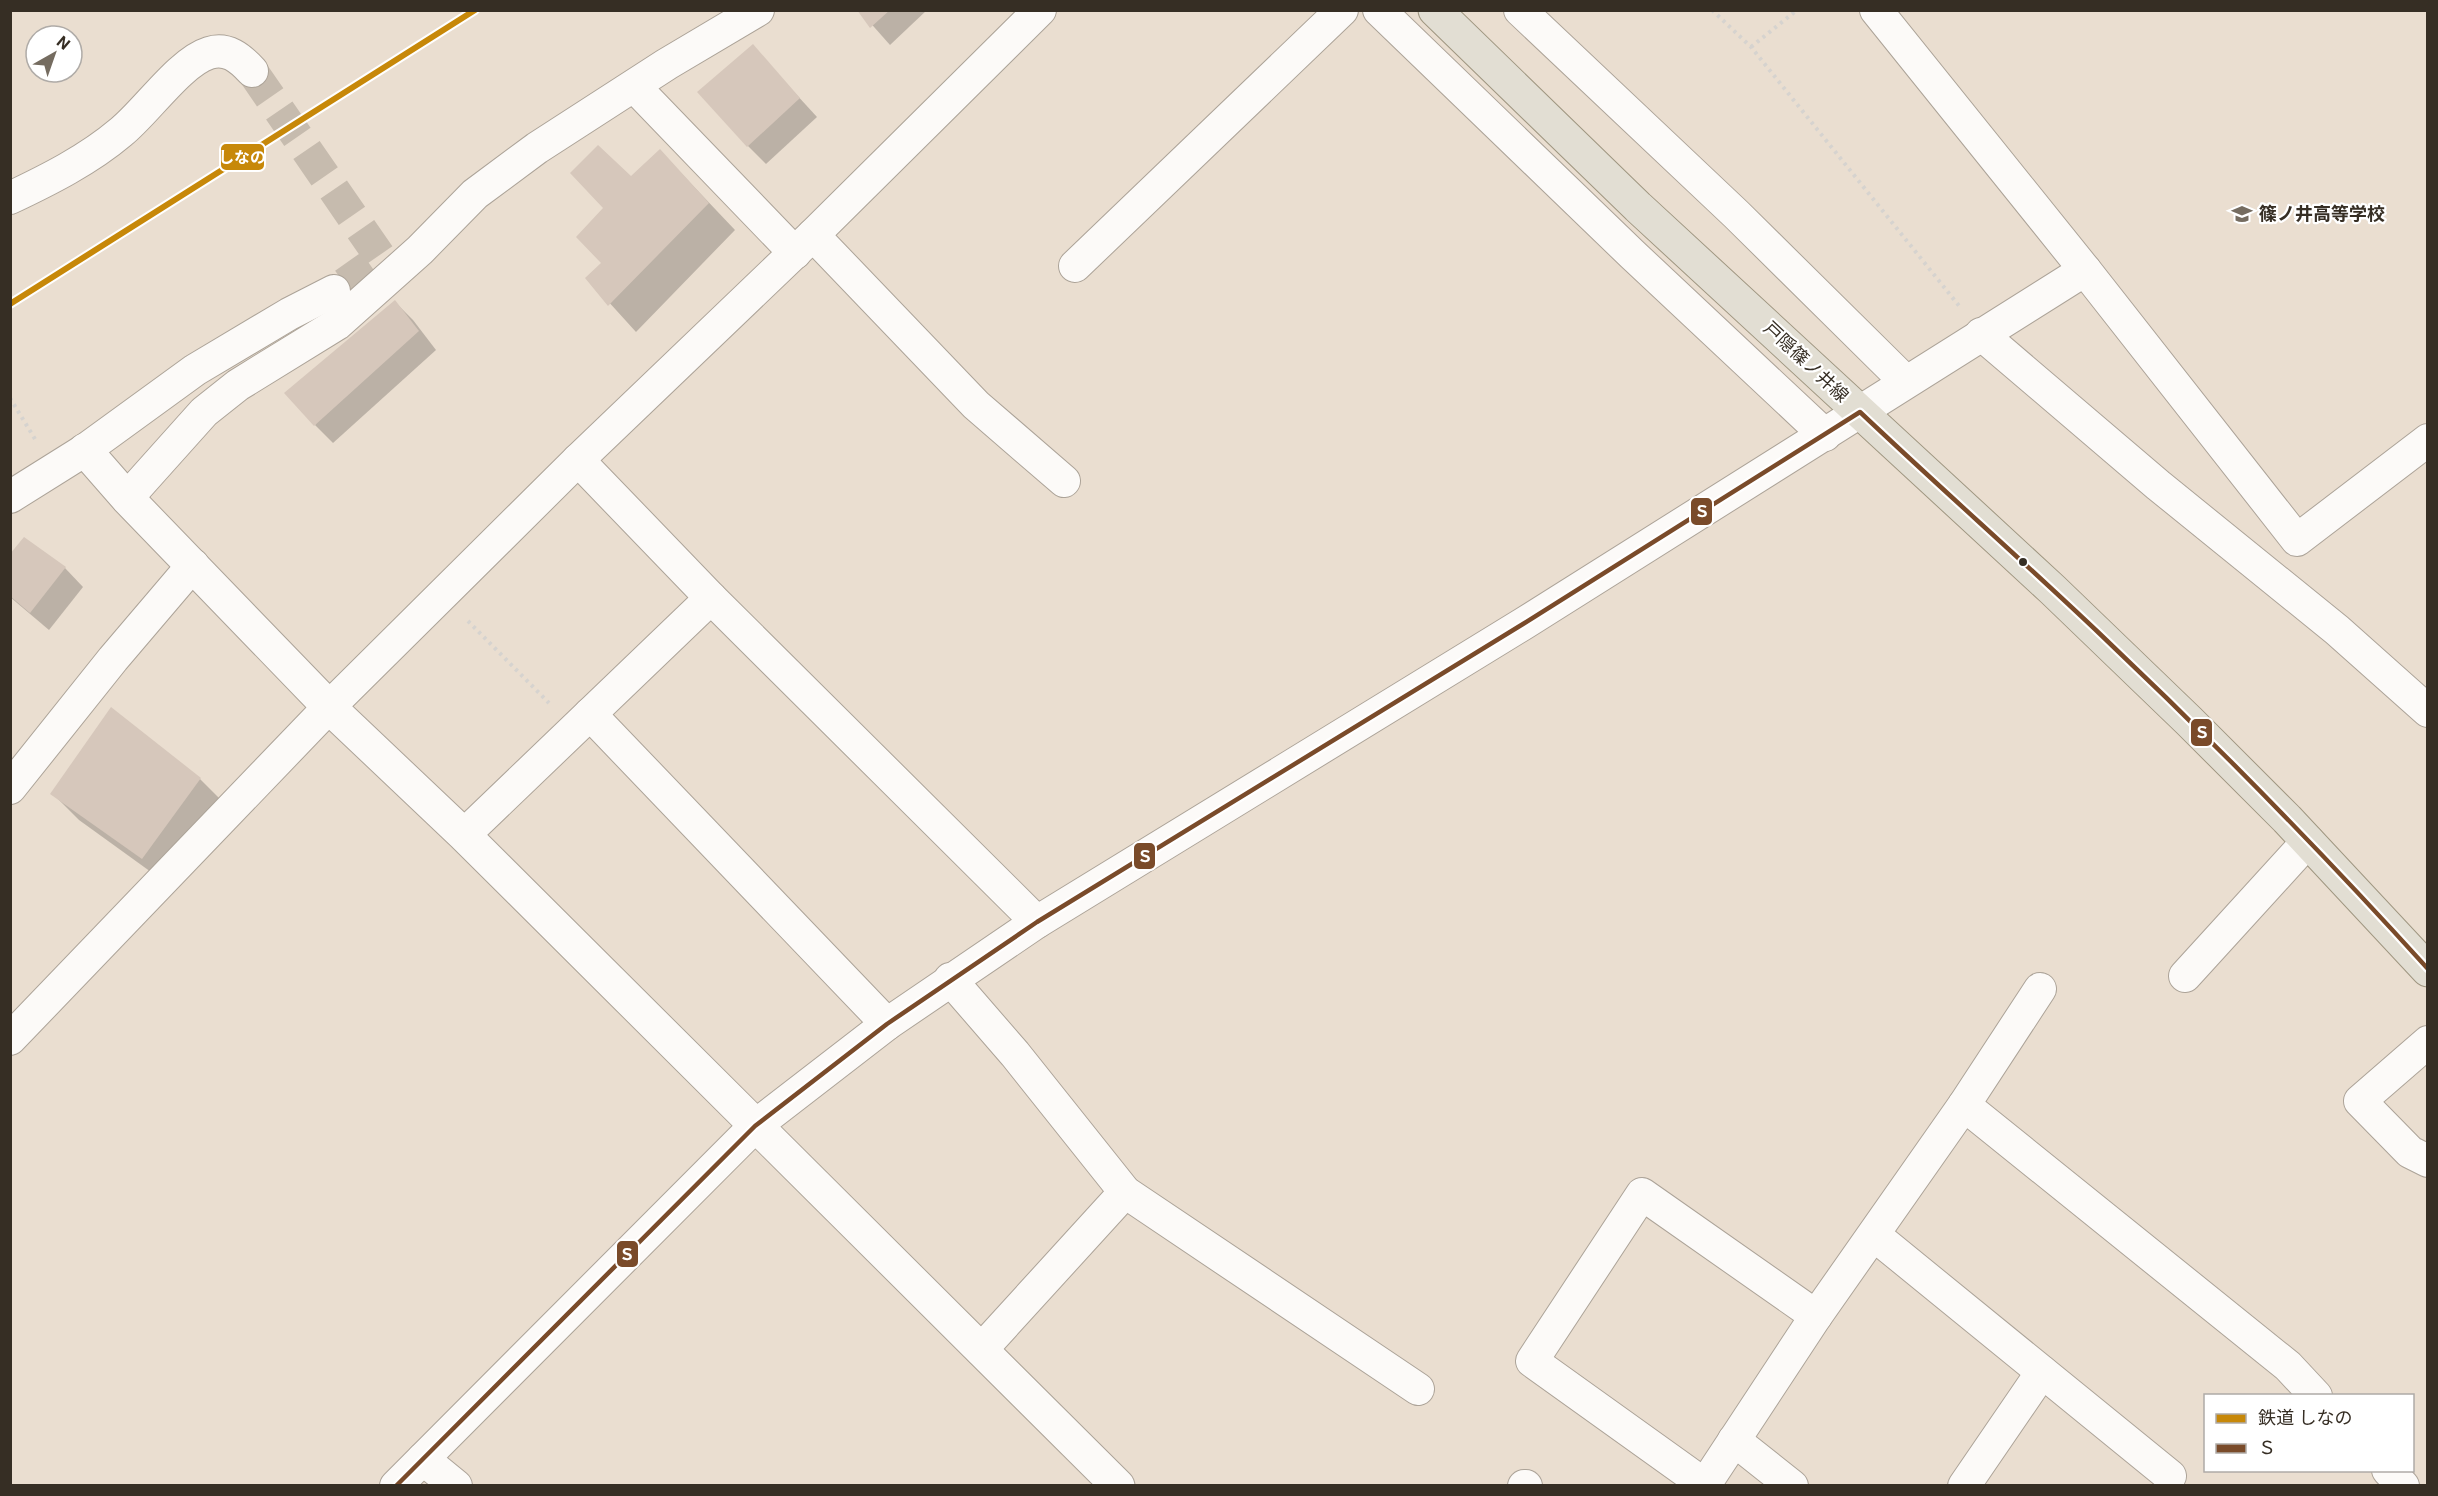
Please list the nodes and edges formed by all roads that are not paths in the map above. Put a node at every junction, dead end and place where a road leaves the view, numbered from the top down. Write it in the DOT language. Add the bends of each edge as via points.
graph roads {
  1 [pos="758,10"];
  2 [pos="1040,10"];
  3 [pos="1342,10"];
  4 [pos="1379,10"];
  5 [pos="1435,10"];
  6 [pos="1520,10"];
  7 [pos="1876,10"];
  8 [pos="252,71"];
  9 [pos="634,86"];
  10 [pos="10,198"];
  11 [pos="804,244"];
  12 [pos="1075,266"];
  13 [pos="2085,270"];
  14 [pos="334,291"];
  15 [pos="1981,334"];
  16 [pos="1906,382"];
  17 [pos="1860,412"];
  18 [pos="1825,435"];
  19 [pos="2427,440"];
  20 [pos="85,450"];
  21 [pos="579,460"];
  22 [pos="1064,482"];
  23 [pos="10,497"];
  24 [pos="127,498"];
  25 [pos="2297,540"];
  26 [pos="193,566"];
  27 [pos="2268,573"];
  28 [pos="711,598"];
  29 [pos="329,706"];
  30 [pos="2427,711"];
  31 [pos="583,721"];
  32 [pos="10,788"];
  33 [pos="464,835"];
  34 [pos="2308,841"];
  35 [pos="1037,922"];
  36 [pos="2427,970"];
  37 [pos="2185,976"];
  38 [pos="950,979"];
  39 [pos="2040,989"];
  40 [pos="887,1024"];
  41 [pos="10,1039"];
  42 [pos="2427,1042"];
  43 [pos="1964,1105"];
  44 [pos="755,1126"];
  45 [pos="2427,1161"];
  46 [pos="1125,1192"];
  47 [pos="1874,1235"];
  48 [pos="1816,1316"];
  49 [pos="981,1350"];
  50 [pos="2042,1372"];
  51 [pos="1418,1389"];
  52 [pos="2315,1394"];
  53 [pos="1734,1440"];
  54 [pos="423,1459"];
  55 [pos="2390,1472"];
  56 [pos="2170,1476"];
  57 [pos="396,1485"];
  58 [pos="456,1485"];
  59 [pos="1118,1485"];
  60 [pos="1705,1485"];
  61 [pos="1792,1485"];
  62 [pos="1964,1485"];
  63 [pos="2403,1485"];
  1 -- 9 [label="street"];
  2 -- 11 [label="street"];
  3 -- 12 [label="street"];
  4 -- 18 [label="street"];
  5 -- 17 [label="main road, 戸隠篠ノ井線" via="1638,207"];
  6 -- 16 [label="street"];
  7 -- 13 [label="street"];
  8 -- 10 [label="street" via="233,54 207,53 179,73 119,134 79,162"];
  9 -- 11 [label="street"];
  9 -- 24 [label="street" via="537,148 476,194 337,324 204,412"];
  11 -- 21 [label="street"];
  11 -- 22 [label="street"];
  13 -- 15 [label="street"];
  13 -- 25 [label="street"];
  14 -- 20 [label="street" via="195,370"];
  15 -- 16 [label="street"];
  15 -- 27 [label="street"];
  16 -- 17 [label="street"];
  17 -- 18 [label="street"];
  17 -- 34 [label="main road, 戸隠篠ノ井線" via="2062,598"];
  18 -- 35 [label="street"];
  19 -- 25 [label="street"];
  20 -- 23 [label="street"];
  20 -- 24 [label="street"];
  21 -- 28 [label="street"];
  21 -- 29 [label="street"];
  24 -- 26 [label="street"];
  25 -- 27 [label="street"];
  26 -- 29 [label="street"];
  26 -- 32 [label="street"];
  27 -- 30 [label="street"];
  28 -- 31 [label="street"];
  28 -- 35 [label="street"];
  29 -- 33 [label="street"];
  29 -- 41 [label="street"];
  31 -- 33 [label="street"];
  31 -- 40 [label="street"];
  33 -- 44 [label="street"];
  34 -- 36 [label="main road, 戸隠篠ノ井線"];
  34 -- 37 [label="street"];
  35 -- 38 [label="street"];
  38 -- 40 [label="street"];
  38 -- 46 [label="street"];
  39 -- 43 [label="street"];
  40 -- 44 [label="street"];
  42 -- 45 [label="street" via="2360,1101 2410,1152"];
  43 -- 47 [label="street"];
  43 -- 52 [label="street" via="2288,1366"];
  44 -- 49 [label="street"];
  44 -- 54 [label="street"];
  46 -- 49 [label="street"];
  46 -- 51 [label="street"];
  47 -- 48 [label="street"];
  47 -- 50 [label="street"];
  48 -- 53 [label="street"];
  48 -- 60 [label="street" via="1642,1194 1532,1361"];
  49 -- 59 [label="street"];
  50 -- 56 [label="street"];
  50 -- 62 [label="street"];
  53 -- 60 [label="street"];
  53 -- 61 [label="street"];
  54 -- 57 [label="street"];
  54 -- 58 [label="street"];
  55 -- 63 [label="street"];
}
